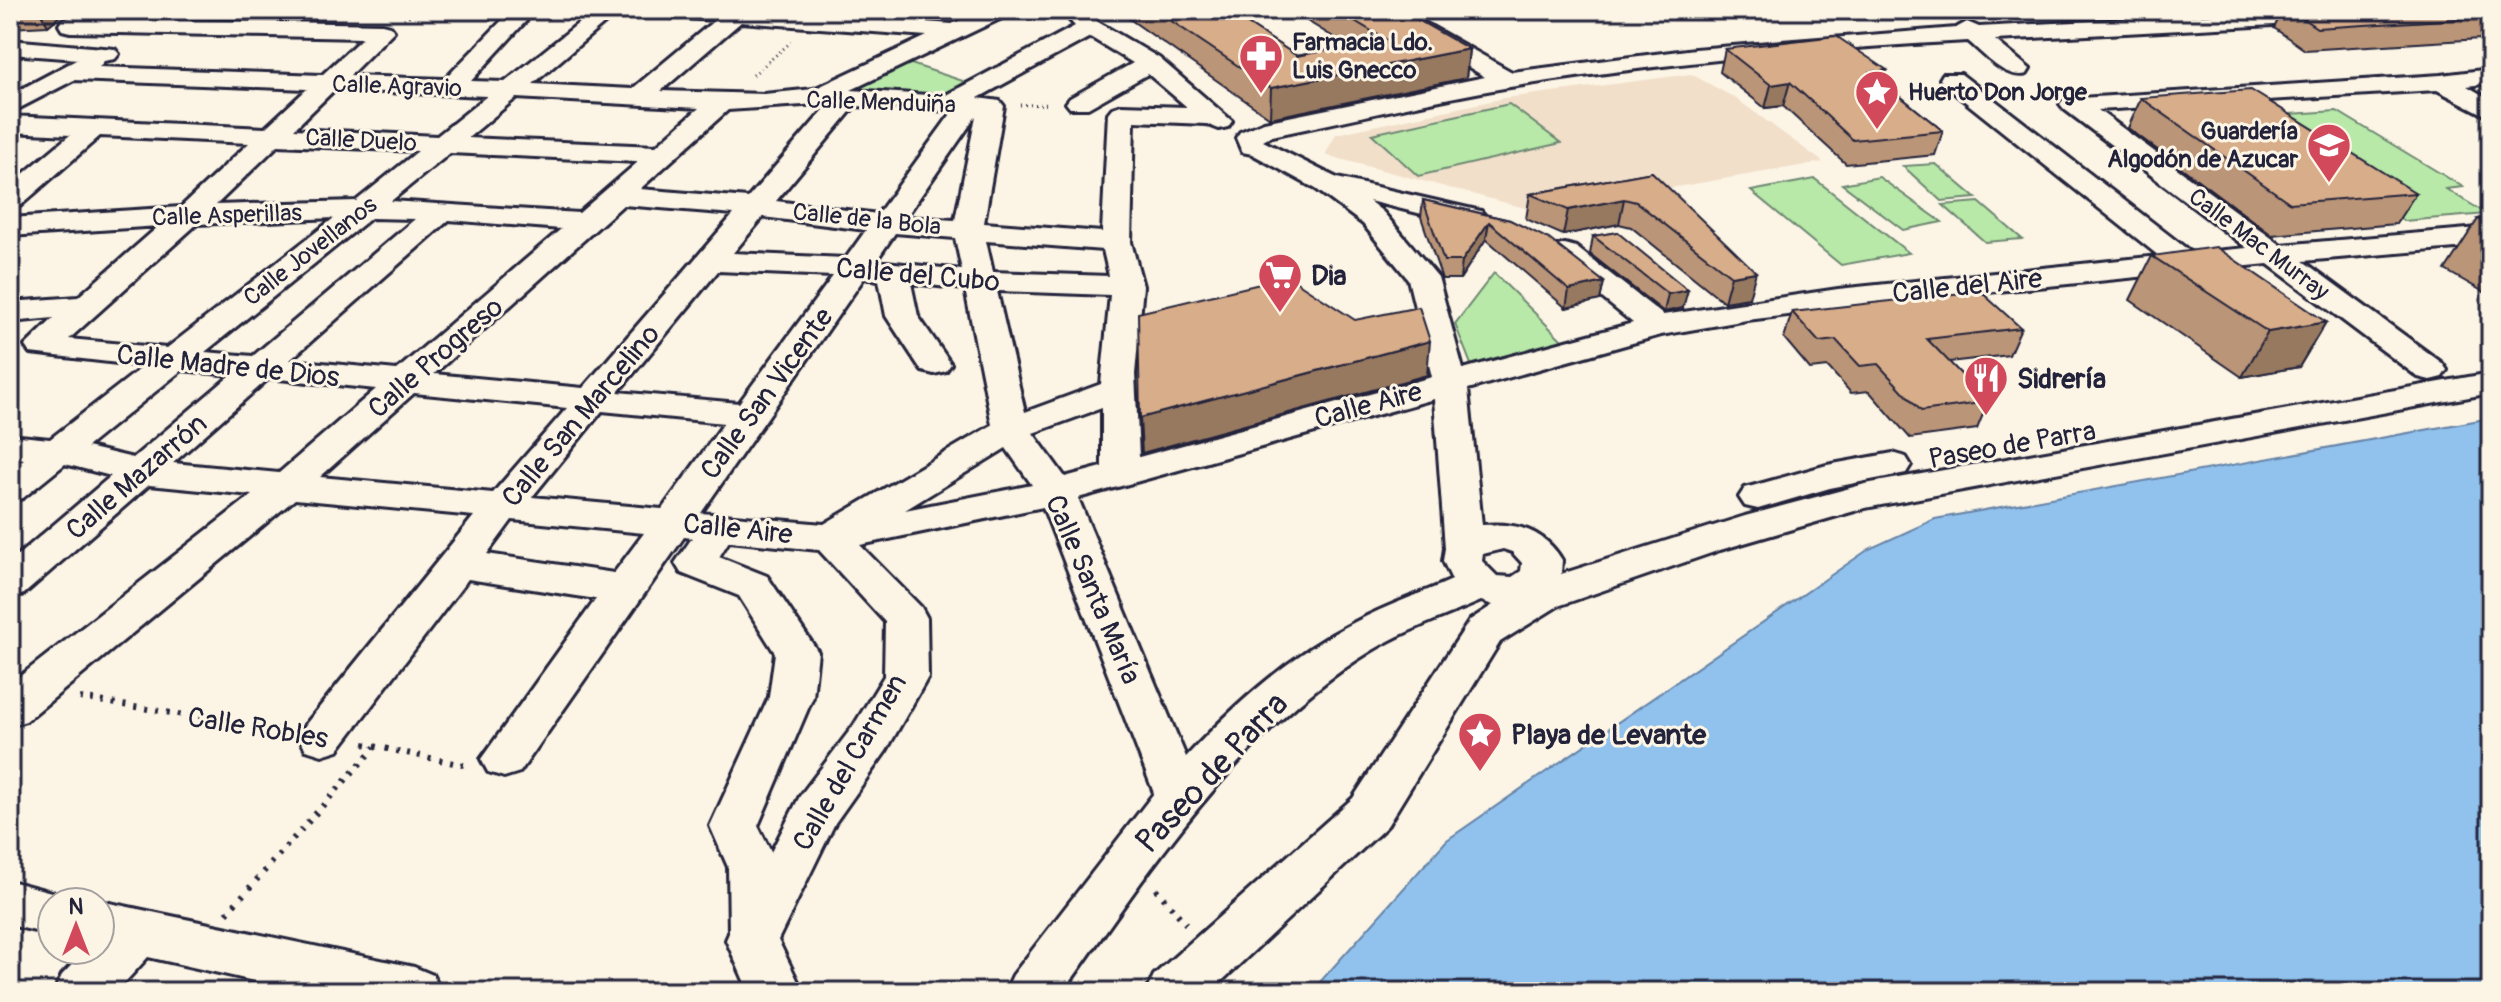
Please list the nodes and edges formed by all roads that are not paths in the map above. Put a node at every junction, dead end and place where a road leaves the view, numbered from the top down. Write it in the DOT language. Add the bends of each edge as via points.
graph roads {
  1 [pos="264,10"];
  2 [pos="525,10"];
  3 [pos="609,10"];
  4 [pos="669,10"];
  5 [pos="1000,10"];
  6 [pos="1071,10"];
  7 [pos="1386,10"];
  8 [pos="1941,10"];
  9 [pos="2449,10"];
  10 [pos="737,13"];
  11 [pos="2354,14"];
  12 [pos="2241,15"];
  13 [pos="821,16"];
  14 [pos="148,20"];
  15 [pos="70,25"];
  16 [pos="1090,27"];
  17 [pos="230,29"];
  18 [pos="955,31"];
  19 [pos="2491,34"];
  20 [pos="1975,35"];
  21 [pos="10,47"];
  22 [pos="107,54"];
  23 [pos="10,59"];
  24 [pos="1150,63"];
  25 [pos="78,69"];
  26 [pos="2018,69"];
  27 [pos="2491,76"];
  28 [pos="143,77"];
  29 [pos="1952,79"];
  30 [pos="1508,80"];
  31 [pos="2441,82"];
  32 [pos="328,83"];
  33 [pos="451,87"];
  34 [pos="509,92"];
  35 [pos="640,96"];
  36 [pos="832,98"];
  37 [pos="722,102"];
  38 [pos="1079,103"];
  39 [pos="10,105"];
  40 [pos="970,105"];
  41 [pos="2482,105"];
  42 [pos="97,110"];
  43 [pos="2090,116"];
  44 [pos="1216,119"];
  45 [pos="1320,120"];
  46 [pos="10,124"];
  47 [pos="57,126"];
  48 [pos="269,136"];
  49 [pos="1262,139"];
  50 [pos="442,143"];
  51 [pos="10,145"];
  52 [pos="665,155"];
  53 [pos="1306,161"];
  54 [pos="618,196"];
  55 [pos="10,200"];
  56 [pos="756,207"];
  57 [pos="363,210"];
  58 [pos="442,211"];
  59 [pos="188,216"];
  60 [pos="588,222"];
  61 [pos="889,224"];
  62 [pos="1504,225"];
  63 [pos="10,227"];
  64 [pos="968,228"];
  65 [pos="2491,236"];
  66 [pos="1116,242"];
  67 [pos="1589,242"];
  68 [pos="2270,253"];
  69 [pos="709,261"];
  70 [pos="2185,262"];
  71 [pos="857,268"];
  72 [pos="893,273"];
  73 [pos="977,281"];
  74 [pos="1127,286"];
  75 [pos="88,306"];
  76 [pos="10,312"];
  77 [pos="1657,326"];
  78 [pos="171,359"];
  79 [pos="2491,361"];
  80 [pos="934,364"];
  81 [pos="261,366"];
  82 [pos="2430,370"];
  83 [pos="1450,382"];
  84 [pos="2491,383"];
  85 [pos="406,384"];
  86 [pos="1118,390"];
  87 [pos="595,398"];
  88 [pos="748,415"];
  89 [pos="1011,429"];
  90 [pos="10,446"];
  91 [pos="58,451"];
  92 [pos="142,472"];
  93 [pos="1121,472"];
  94 [pos="1458,472"];
  95 [pos="288,485"];
  96 [pos="10,489"];
  97 [pos="1056,492"];
  98 [pos="503,506"];
  99 [pos="674,522"];
  100 [pos="719,527"];
  101 [pos="830,538"];
  102 [pos="1512,538"];
  103 [pos="459,564"];
  104 [pos="1472,567"];
  105 [pos="1544,571"];
  106 [pos="10,584"];
  107 [pos="624,589"];
  108 [pos="17,695"];
  109 [pos="322,737"];
  110 [pos="504,759"];
  111 [pos="1179,796"];
  112 [pos="10,903"];
  113 [pos="36,909"];
  114 [pos="119,929"];
  115 [pos="752,940"];
  116 [pos="81,992"];
  117 [pos="414,992"];
  118 [pos="776,992"];
  119 [pos="1032,992"];
  120 [pos="1173,992"];
  1 -- 17 [label="street"];
  2 -- 33 [label="street"];
  3 -- 34 [label="street, Calle Jovellanos"];
  4 -- 10 [label="street"];
  5 -- 18 [label="street"];
  6 -- 16 [label="street"];
  7 -- 30 [label="street"];
  8 -- 20 [label="street"];
  9 -- 19 [label="street"];
  10 -- 13 [label="street"];
  10 -- 35 [label="street"];
  11 -- 12 [label="street"];
  12 -- 20 [label="street"];
  13 -- 18 [label="street"];
  14 -- 15 [label="street" via="118,26"];
  14 -- 17 [label="street"];
  14 -- 22 [label="street"];
  16 -- 24 [label="street"];
  16 -- 40 [label="street"];
  17 -- 28 [label="street"];
  17 -- 32 [label="street" via="382,31"];
  18 -- 36 [label="street"];
  20 -- 26 [label="street"];
  20 -- 30 [label="street" via="1788,46"];
  21 -- 22 [label="street"];
  22 -- 25 [label="street"];
  23 -- 25 [label="street, Calle Agravio"];
  24 -- 38 [label="street"];
  24 -- 44 [label="street"];
  25 -- 28 [label="street, Calle Agravio"];
  25 -- 39 [label="street"];
  27 -- 31 [label="street"];
  28 -- 32 [label="street, Calle Agravio"];
  28 -- 42 [label="street"];
  29 -- 70 [label="street"];
  30 -- 45 [label="street"];
  31 -- 41 [label="street"];
  31 -- 43 [label="street" via="2073,104"];
  32 -- 33 [label="street, Calle Agravio"];
  32 -- 48 [label="street"];
  33 -- 34 [label="street, Calle Agravio"];
  34 -- 35 [label="street, Calle Agravio"];
  34 -- 50 [label="street, Calle Jovellanos"];
  35 -- 37 [label="street, Calle Agravio"];
  36 -- 37 [label="street, Calle Menduiña"];
  36 -- 40 [label="street, Calle Menduiña"];
  36 -- 56 [label="street, Calle San Marcelino"];
  37 -- 52 [label="street, Calle Progreso"];
  40 -- 61 [label="street, Calle San Vicente"];
  40 -- 64 [label="street, Calle Santa María"];
  41 -- 43 [label="street"];
  42 -- 47 [label="street, Calle Duelo"];
  42 -- 48 [label="street, Calle Duelo"];
  42 -- 55 [label="street"];
  43 -- 68 [label="street, Calle Mac Murray"];
  44 -- 49 [label="street"];
  44 -- 66 [label="street" via="1121,113"];
  45 -- 49 [label="street"];
  45 -- 53 [label="street"];
  46 -- 47 [label="street, Calle Duelo"];
  47 -- 51 [label="street"];
  48 -- 50 [label="street, Calle Duelo"];
  48 -- 59 [label="street"];
  49 -- 53 [label="street"];
  50 -- 52 [label="street, Calle Duelo"];
  50 -- 57 [label="street, Calle Jovellanos"];
  52 -- 54 [label="street, Calle Progreso"];
  53 -- 62 [label="street"];
  53 -- 83 [label="street" via="1373,218 1423,277"];
  54 -- 56 [label="street, Calle de la Bola"];
  54 -- 60 [label="street, Calle Progreso"];
  56 -- 61 [label="street, Calle de la Bola"];
  56 -- 69 [label="street, Calle San Marcelino"];
  57 -- 58 [label="street, Calle Asperillas"];
  57 -- 59 [label="street, Calle Asperillas"];
  57 -- 78 [label="street, Calle Jovellanos"];
  58 -- 60 [label="street, Calle Asperillas"];
  58 -- 81 [label="street, Calle Mazarrón"];
  59 -- 63 [label="street, Calle Asperillas"];
  59 -- 75 [label="street"];
  60 -- 85 [label="street, Calle Progreso"];
  61 -- 64 [label="street, Calle de la Bola"];
  61 -- 71 [label="street, Calle San Vicente"];
  64 -- 66 [label="street, Calle de la Bola"];
  64 -- 73 [label="street, Calle Santa María"];
  65 -- 68 [label="street, Calle del Aire"];
  66 -- 74 [label="street"];
  67 -- 77 [label="street" via="1552,245"];
  68 -- 70 [label="street, Calle del Aire"];
  68 -- 82 [label="street, Calle Mac Murray"];
  69 -- 71 [label="street, Calle del Cubo"];
  69 -- 87 [label="street, Calle San Marcelino"];
  70 -- 77 [label="street, Calle del Aire" via="1819,300 1703,305"];
  71 -- 72 [label="street, Calle del Cubo"];
  71 -- 88 [label="street, Calle San Vicente"];
  72 -- 73 [label="street, Calle del Cubo"];
  72 -- 80 [label="street" via="902,316"];
  73 -- 74 [label="street, Calle del Cubo"];
  73 -- 89 [label="street, Calle Santa María"];
  74 -- 86 [label="street"];
  75 -- 76 [label="street"];
  75 -- 78 [label="street, Calle Madre de Dios" via="42,346"];
  77 -- 83 [label="street, Calle del Aire"];
  78 -- 81 [label="street, Calle Madre de Dios"];
  78 -- 91 [label="street, Calle Jovellanos"];
  79 -- 82 [label="street, Paseo de Parra"];
  81 -- 85 [label="street, Calle Madre de Dios"];
  81 -- 92 [label="street, Calle Mazarrón"];
  82 -- 105 [label="street, Paseo de Parra" via="1827,477"];
  83 -- 93 [label="street, Calle Aire"];
  83 -- 94 [label="street"];
  84 -- 120 [label="street" via="1865,496 1773,518 1593,578 1506,614 1485,631 1370,812"];
  85 -- 87 [label="street, Calle Madre de Dios"];
  85 -- 95 [label="street, Calle Progreso"];
  86 -- 89 [label="street"];
  86 -- 93 [label="street"];
  87 -- 88 [label="street, Calle Madre de Dios"];
  87 -- 98 [label="street, Calle San Marcelino"];
  88 -- 99 [label="street, Calle San Vicente"];
  89 -- 97 [label="street, Calle Santa María"];
  89 -- 101 [label="street"];
  90 -- 91 [label="street, Calle Aire"];
  91 -- 92 [label="street, Calle Aire"];
  91 -- 96 [label="street, Calle Jovellanos"];
  92 -- 95 [label="street, Calle Aire"];
  92 -- 106 [label="street, Calle Mazarrón"];
  93 -- 97 [label="street, Calle Aire"];
  94 -- 102 [label="street"];
  94 -- 104 [label="street"];
  95 -- 98 [label="street, Calle Aire"];
  95 -- 108 [label="street, Calle Progreso"];
  97 -- 101 [label="street, Calle Aire"];
  97 -- 111 [label="street, Calle Santa María"];
  98 -- 99 [label="street, Calle Aire"];
  98 -- 103 [label="street, Calle San Marcelino"];
  99 -- 100 [label="street, Calle Aire"];
  99 -- 107 [label="street, Calle San Vicente"];
  100 -- 101 [label="street, Calle Aire"];
  100 -- 115 [label="street" via="695,563 753,586 797,652 791,697 734,826 753,867"];
  101 -- 115 [label="street, Calle del Carmen" via="906,618 906,677 870,738 817,810"];
  102 -- 104 [label="street, Paseo de Parra" via="1483,537"];
  102 -- 105 [label="street" via="1536,551"];
  103 -- 107 [label="street"];
  103 -- 109 [label="street, Calle San Marcelino"];
  104 -- 105 [label="street, Paseo de Parra" via="1495,590 1517,591 1535,584"];
  104 -- 111 [label="street, Paseo de Parra" via="1268,702"];
  107 -- 110 [label="street, Calle San Vicente"];
  111 -- 119 [label="street, Paseo de Parra"];
  112 -- 113 [label="street"];
  114 -- 116 [label="street"];
  114 -- 117 [label="street"];
  115 -- 118 [label="street"];
}
